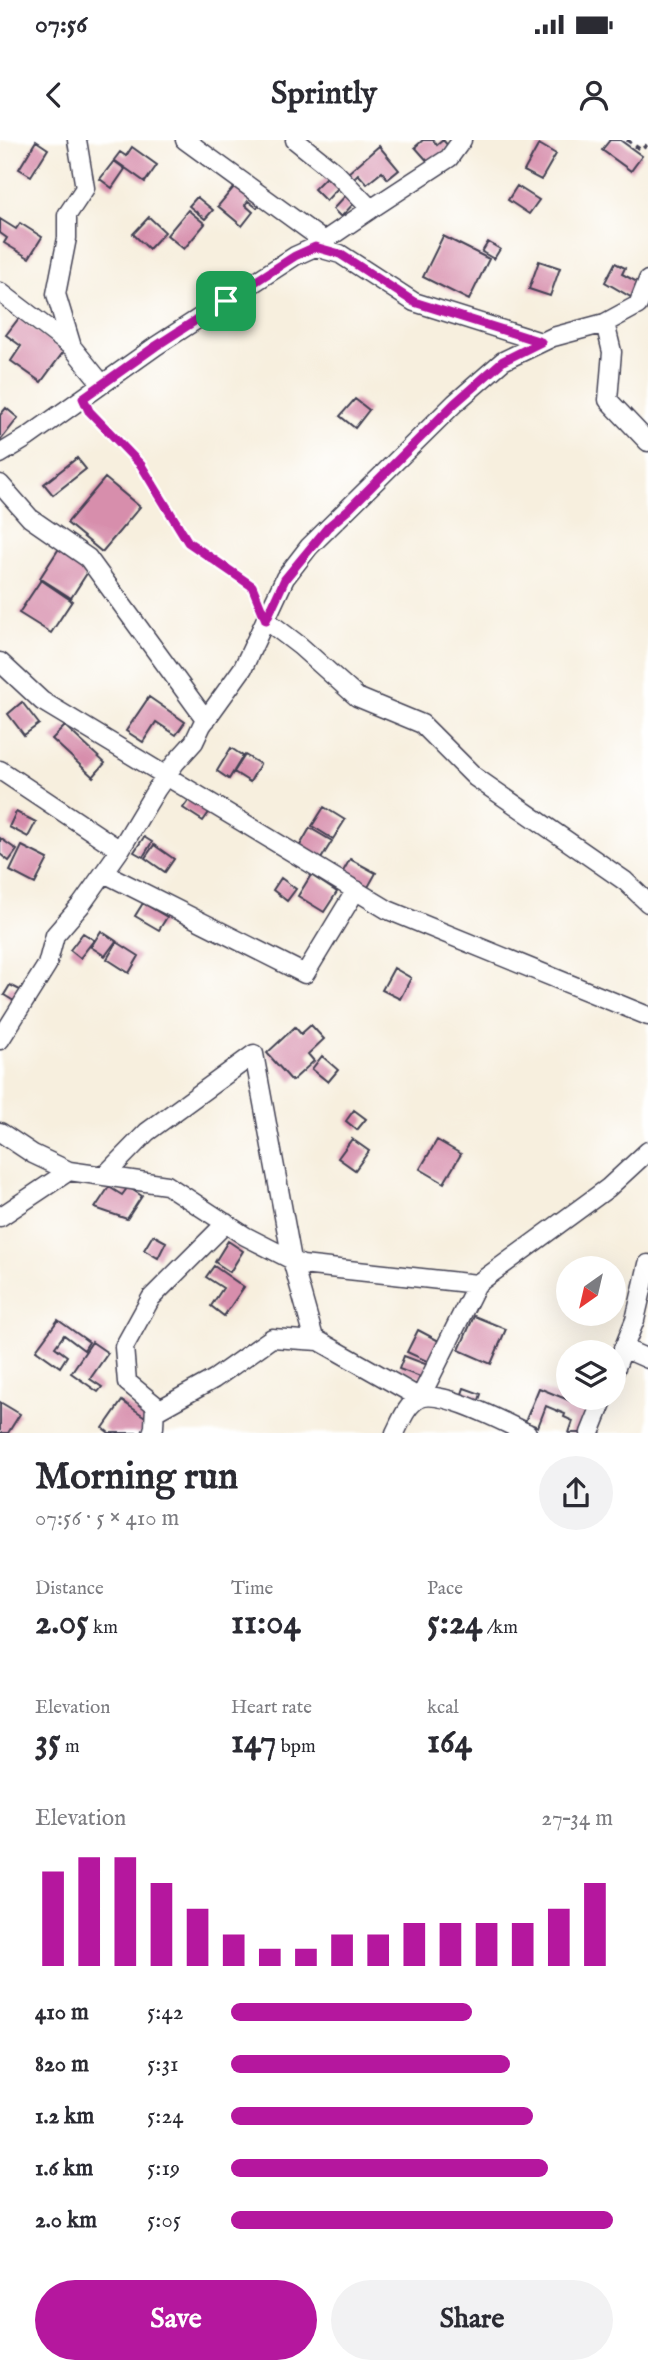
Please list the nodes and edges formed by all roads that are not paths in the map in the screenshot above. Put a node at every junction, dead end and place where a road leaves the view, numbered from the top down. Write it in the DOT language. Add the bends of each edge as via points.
graph roads {
  1 [pos="77,140"];
  2 [pos="185,140"];
  3 [pos="295,140"];
  4 [pos="462,140"];
  5 [pos="371,209"];
  6 [pos="315,247"];
  7 [pos="648,279"];
  8 [pos="0,292"];
  9 [pos="605,323"];
  10 [pos="541,342"];
  11 [pos="72,347"];
  12 [pos="102,384"];
  13 [pos="648,442"];
  14 [pos="0,454"];
  15 [pos="0,484"];
  16 [pos="266,620"];
  17 [pos="0,662"];
  18 [pos="206,720"];
  19 [pos="0,769"];
  20 [pos="166,775"];
  21 [pos="120,850"];
  22 [pos="104,873"];
  23 [pos="356,890"];
  24 [pos="648,903"];
  25 [pos="648,1016"];
  26 [pos="0,1040"];
  27 [pos="0,1132"];
  28 [pos="648,1151"];
  29 [pos="69,1171"];
  30 [pos="104,1176"];
  31 [pos="0,1217"];
  32 [pos="226,1223"];
  33 [pos="292,1260"];
  34 [pos="648,1264"];
  35 [pos="477,1284"];
  36 [pos="644,1291"];
  37 [pos="319,1341"];
  38 [pos="626,1343"];
  39 [pos="626,1349"];
  40 [pos="648,1359"];
  41 [pos="421,1398"];
  42 [pos="155,1405"];
  43 [pos="599,1410"];
  44 [pos="152,1433"];
  45 [pos="395,1433"];
  46 [pos="527,1433"];
  47 [pos="590,1433"];
  1 -- 11 [label="street" via="85,188 67,215 57,294"];
  2 -- 6 [label="street" via="317,236"];
  3 -- 5 [label="street"];
  4 -- 5 [label="street" via="449,158"];
  5 -- 6 [label="street"];
  6 -- 10 [label="street" via="340,254 414,302"];
  6 -- 12 [label="street" via="167,338"];
  7 -- 9 [label="street" via="638,305"];
  8 -- 11 [label="street"];
  9 -- 10 [label="street"];
  9 -- 13 [label="street" via="612,352 608,400"];
  10 -- 16 [label="street" via="503,361 464,394 328,527 285,579"];
  11 -- 12 [label="street"];
  12 -- 14 [label="street"];
  15 -- 18 [label="street" via="30,518 88,558"];
  16 -- 18 [label="street" via="243,668"];
  16 -- 24 [label="street" via="357,697 422,724 475,777 625,881"];
  17 -- 20 [label="street" via="42,701"];
  18 -- 20 [label="street"];
  19 -- 21 [label="street"];
  20 -- 21 [label="street"];
  20 -- 23 [label="street"];
  21 -- 22 [label="street"];
  22 -- 23 [label="street" via="305,974"];
  22 -- 26 [label="street" via="55,935 47,965"];
  23 -- 25 [label="street" via="388,910"];
  27 -- 29 [label="street"];
  28 -- 35 [label="street" via="608,1188"];
  29 -- 30 [label="street"];
  29 -- 31 [label="street"];
  30 -- 32 [label="street" via="167,1185"];
  30 -- 33 [label="street" via="147,1132 254,1054"];
  32 -- 33 [label="street"];
  32 -- 42 [label="street" via="151,1298 124,1347 127,1382"];
  33 -- 35 [label="street" via="302,1265"];
  33 -- 37 [label="street" via="314,1338"];
  34 -- 36 [label="street"];
  35 -- 41 [label="street"];
  36 -- 38 [label="street"];
  37 -- 41 [label="street"];
  37 -- 42 [label="street" via="272,1338 214,1379 160,1409"];
  39 -- 40 [label="street"];
  41 -- 45 [label="street" via="411,1404"];
  41 -- 46 [label="street" via="433,1396 464,1404"];
  42 -- 44 [label="street"];
  43 -- 47 [label="street"];
}
